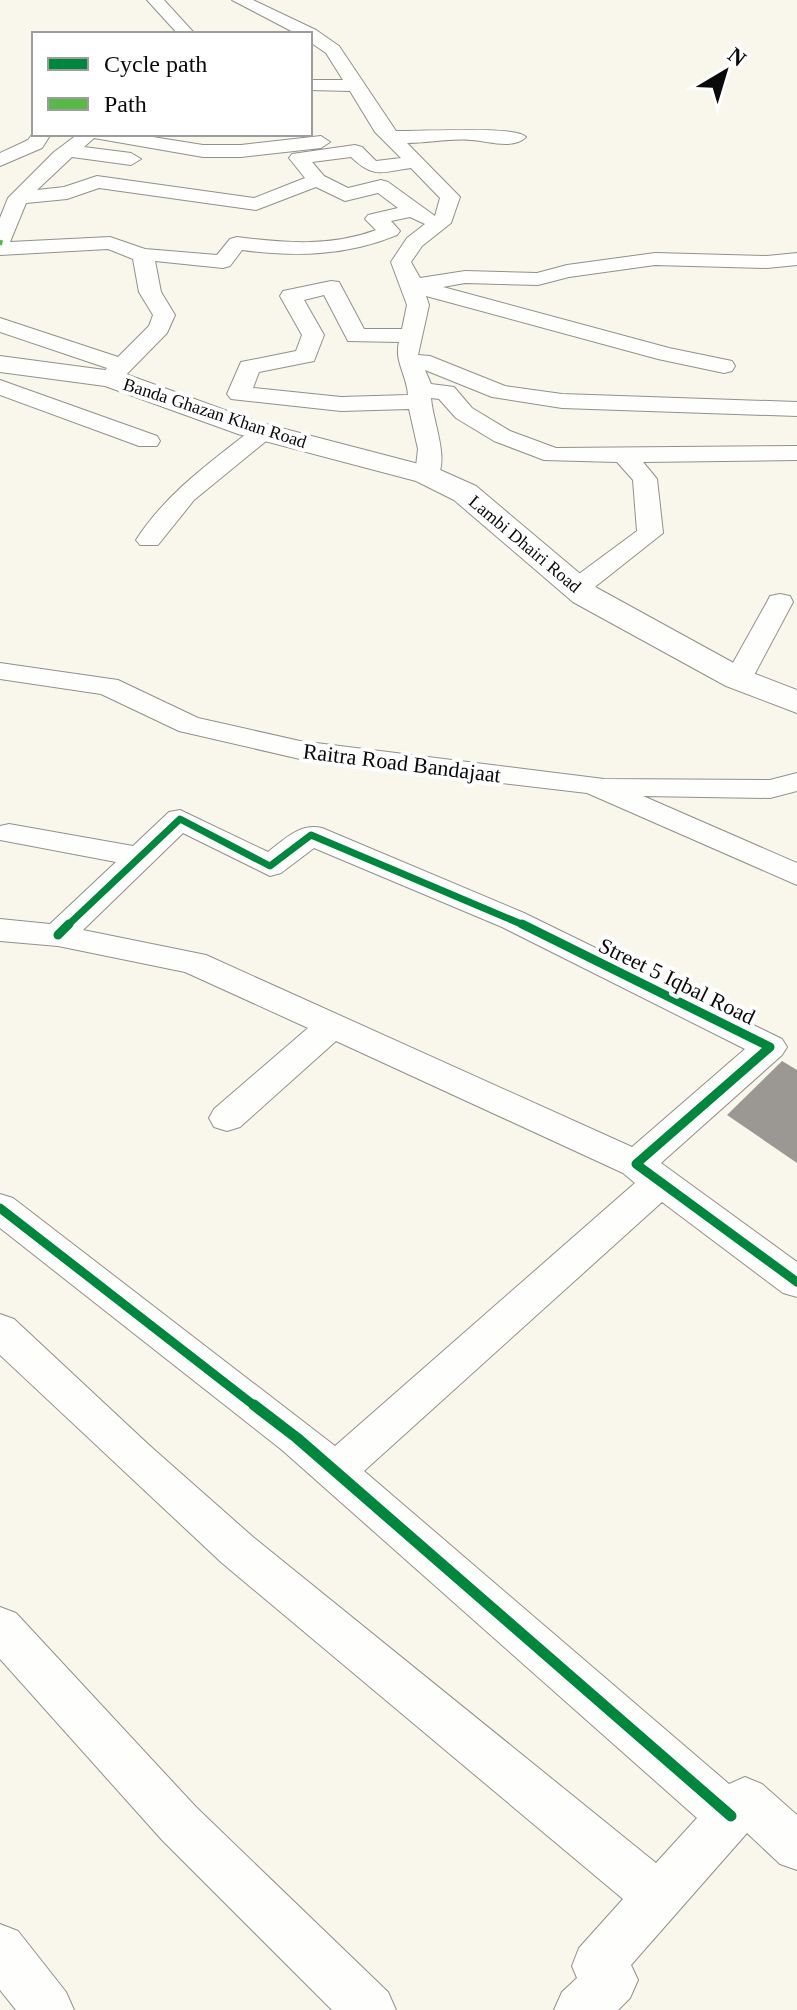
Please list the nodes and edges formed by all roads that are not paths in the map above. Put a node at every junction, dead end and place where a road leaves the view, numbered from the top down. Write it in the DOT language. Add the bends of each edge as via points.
graph roads {
  1 [pos="155,0"];
  2 [pos="240,0"];
  3 [pos="303,26"];
  4 [pos="185,32"];
  5 [pos="312,33"];
  6 [pos="312,85"];
  7 [pos="358,86"];
  8 [pos="41,136"];
  9 [pos="87,136"];
  10 [pos="111,136"];
  11 [pos="517,137"];
  12 [pos="393,139"];
  13 [pos="68,151"];
  14 [pos="0,160"];
  15 [pos="416,162"];
  16 [pos="317,180"];
  17 [pos="179,194"];
  18 [pos="18,198"];
  19 [pos="414,210"];
  20 [pos="436,226"];
  21 [pos="1,245"];
  22 [pos="143,255"];
  23 [pos="797,259"];
  24 [pos="413,286"];
  25 [pos="0,325"];
  26 [pos="409,345"];
  27 [pos="0,364"];
  28 [pos="724,366"];
  29 [pos="116,372"];
  30 [pos="0,387"];
  31 [pos="419,396"];
  32 [pos="797,409"];
  33 [pos="263,432"];
  34 [pos="148,441"];
  35 [pos="797,453"];
  36 [pos="625,456"];
  37 [pos="427,475"];
  38 [pos="149,540"];
  39 [pos="577,588"];
  40 [pos="780,602"];
  41 [pos="0,671"];
  42 [pos="738,679"];
  43 [pos="797,702"];
  44 [pos="797,782"];
  45 [pos="593,785"];
  46 [pos="9,833"];
  47 [pos="141,857"];
  48 [pos="797,875"];
  49 [pos="0,930"];
  50 [pos="58,935"];
  51 [pos="333,1025"];
  52 [pos="227,1118"];
  53 [pos="648,1173"];
  54 [pos="0,1208"];
  55 [pos="797,1282"];
  56 [pos="0,1330"];
  57 [pos="335,1471"];
  58 [pos="0,1627"];
  59 [pos="731,1816"];
  60 [pos="797,1847"];
  61 [pos="658,1897"];
  62 [pos="0,1949"];
  63 [pos="48,2010"];
  64 [pos="370,2010"];
  65 [pos="580,2010"];
  1 -- 4 [label="street"];
  2 -- 3 [label="street"];
  5 -- 7 [label="street" via="333,50"];
  6 -- 7 [label="street"];
  7 -- 12 [label="street"];
  8 -- 14 [label="street" via="35,144"];
  9 -- 13 [label="street"];
  10 -- 12 [label="street" via="203,151"];
  11 -- 12 [label="street"];
  12 -- 15 [label="street"];
  13 -- 17 [label="street" via="200,171"];
  13 -- 18 [label="street"];
  15 -- 16 [label="street" via="372,167 355,151 299,158"];
  15 -- 20 [label="street" via="450,197 444,219"];
  16 -- 17 [label="street" via="256,204"];
  16 -- 19 [label="street" via="345,195 381,186"];
  17 -- 18 [label="street" via="97,182 67,193"];
  18 -- 21 [label="street"];
  19 -- 20 [label="street"];
  19 -- 22 [label="street" via="375,219 390,231 365,243 291,250 237,243 223,262"];
  20 -- 24 [label="street" via="414,242 401,262"];
  21 -- 22 [label="street" via="110,243"];
  22 -- 29 [label="street" via="150,292 164,315 159,328"];
  23 -- 24 [label="street" via="655,259 538,279 465,277"];
  24 -- 26 [label="street" via="418,305"];
  24 -- 28 [label="street"];
  25 -- 29 [label="street"];
  26 -- 31 [label="street"];
  26 -- 31 [label="street" via="356,336 331,287 291,296 313,335 306,356 249,367 239,394 341,404"];
  26 -- 32 [label="street" via="500,392 562,401"];
  27 -- 29 [label="street, Banda Ghazan Khan Road"];
  29 -- 33 [label="street, Banda Ghazan Khan Road"];
  30 -- 34 [label="street"];
  31 -- 36 [label="street" via="446,392 464,413 502,436 553,455"];
  31 -- 37 [label="street" via="430,449"];
  33 -- 37 [label="street, Banda Ghazan Khan Road"];
  33 -- 38 [label="street" via="193,489"];
  35 -- 36 [label="street"];
  36 -- 39 [label="street" via="645,479 650,533"];
  37 -- 39 [label="street, Lambi Dhairi Road" via="465,493"];
  39 -- 42 [label="street, Lambi Dhairi Road"];
  40 -- 42 [label="street"];
  41 -- 45 [label="street, Raitra Road Bandajaat" via="108,686 189,725 300,750"];
  42 -- 43 [label="street, Lambi Dhairi Road"];
  44 -- 45 [label="street" via="770,789"];
  45 -- 48 [label="street, Raitra Road Bandajaat"];
  46 -- 47 [label="street"];
  47 -- 50 [label="street"];
  47 -- 53 [label="street, Street 5 Iqbal Road" via="180,819 270,866 311,835 513,920 770,1047"];
  49 -- 50 [label="street"];
  50 -- 51 [label="street" via="194,963"];
  51 -- 52 [label="street"];
  51 -- 53 [label="street"];
  53 -- 55 [label="street"];
  53 -- 57 [label="street"];
  54 -- 57 [label="street"];
  56 -- 61 [label="street" via="106,1433 272,1578"];
  57 -- 59 [label="street"];
  58 -- 64 [label="street" via="109,1752 279,1927"];
  59 -- 60 [label="street" via="745,1800"];
  59 -- 61 [label="street"];
  61 -- 65 [label="street" via="597,1966 612,1980"];
  62 -- 63 [label="street"];
}
